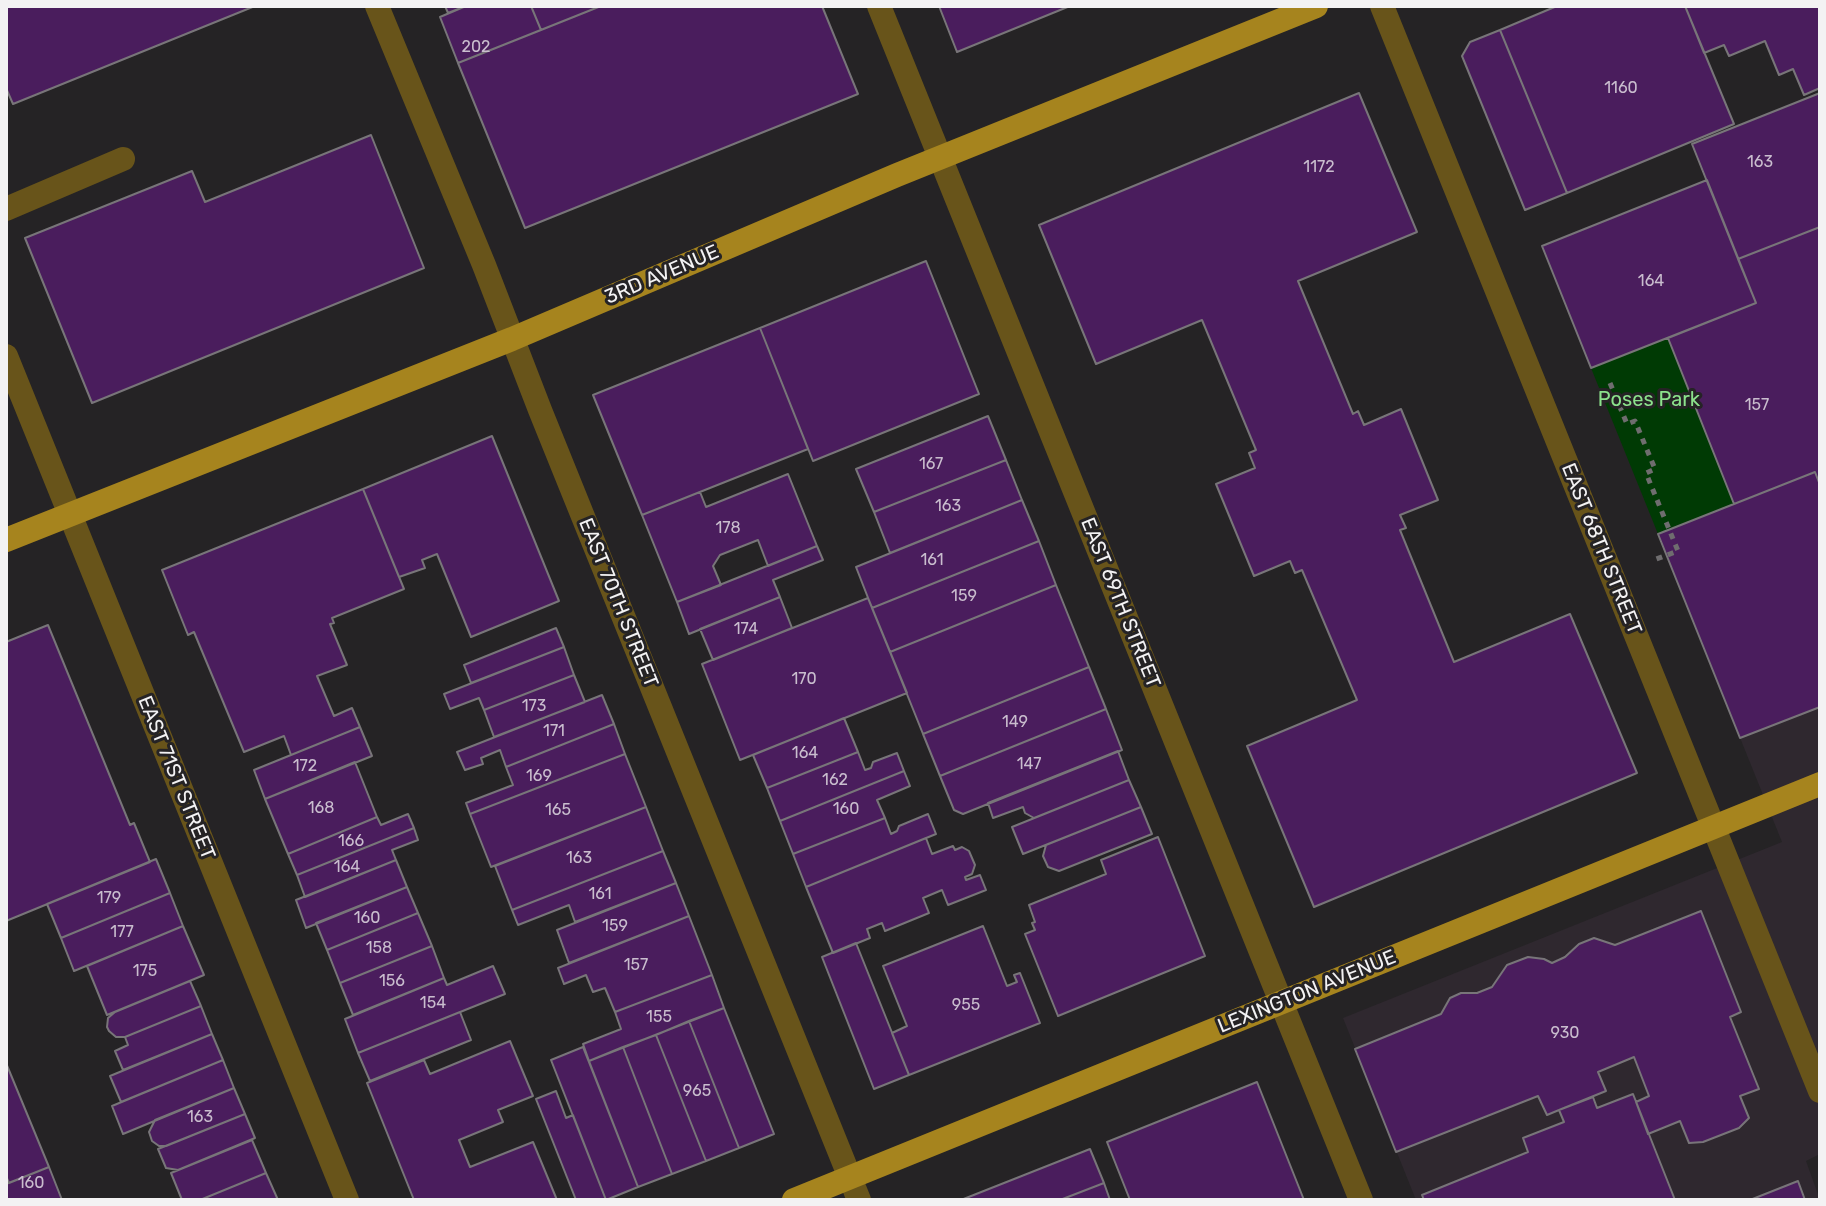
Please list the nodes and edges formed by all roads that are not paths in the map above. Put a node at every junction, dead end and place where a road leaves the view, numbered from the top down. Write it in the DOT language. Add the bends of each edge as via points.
graph roads {
  1 [pos="377,6"];
  2 [pos="879,6"];
  3 [pos="1316,6"];
  4 [pos="1382,6"];
  5 [pos="940,158"];
  6 [pos="123,159"];
  7 [pos="6,209"];
  8 [pos="512,339"];
  9 [pos="6,356"];
  10 [pos="70,516"];
  11 [pos="6,540"];
  12 [pos="1820,784"];
  13 [pos="1713,828"];
  14 [pos="1281,1002"];
  15 [pos="1820,1091"];
  16 [pos="855,1189"];
  17 [pos="347,1200"];
  18 [pos="794,1200"];
  19 [pos="1361,1200"];
  1 -- 8 [label="street, EAST 70TH STREET"];
  2 -- 5 [label="street, EAST 69TH STREET"];
  3 -- 5 [label="main road, 3RD AVENUE"];
  4 -- 13 [label="street, EAST 68TH STREET"];
  5 -- 8 [label="main road, 3RD AVENUE"];
  5 -- 14 [label="street, EAST 69TH STREET"];
  6 -- 7 [label="street"];
  8 -- 10 [label="main road, 3RD AVENUE"];
  8 -- 16 [label="street, EAST 70TH STREET"];
  9 -- 10 [label="street, EAST 71ST STREET"];
  10 -- 11 [label="main road, 3RD AVENUE"];
  10 -- 17 [label="street, EAST 71ST STREET"];
  12 -- 13 [label="main road, LEXINGTON AVENUE"];
  13 -- 14 [label="main road, LEXINGTON AVENUE"];
  13 -- 15 [label="street, EAST 68TH STREET"];
  14 -- 16 [label="main road, LEXINGTON AVENUE"];
  14 -- 19 [label="street, EAST 69TH STREET"];
  16 -- 18 [label="main road, LEXINGTON AVENUE"];
}
